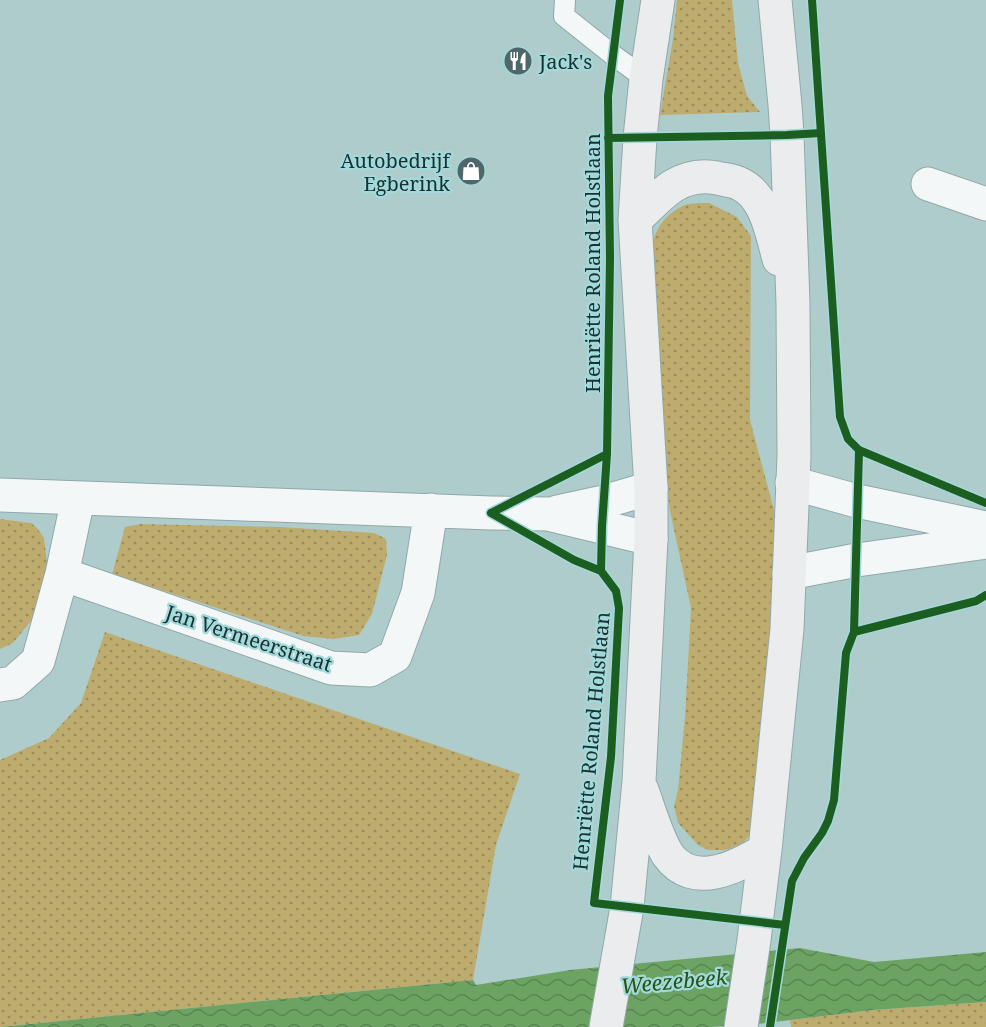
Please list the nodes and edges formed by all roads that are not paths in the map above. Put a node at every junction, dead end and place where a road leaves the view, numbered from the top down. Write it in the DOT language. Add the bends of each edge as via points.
graph roads {
  1 [pos="565,0"];
  2 [pos="658,0"];
  3 [pos="775,0"];
  4 [pos="646,79"];
  5 [pos="928,184"];
  6 [pos="986,204"];
  7 [pos="635,220"];
  8 [pos="793,303"];
  9 [pos="792,483"];
  10 [pos="651,488"];
  11 [pos="0,495"];
  12 [pos="78,499"];
  13 [pos="431,510"];
  14 [pos="548,514"];
  15 [pos="986,528"];
  16 [pos="651,539"];
  17 [pos="986,542"];
  18 [pos="789,573"];
  19 [pos="62,574"];
  20 [pos="0,685"];
  21 [pos="639,782"];
  22 [pos="765,850"];
  23 [pos="606,1027"];
  24 [pos="741,1027"];
  1 -- 4 [label="lane" via="564,16"];
  2 -- 4 [label="main road"];
  3 -- 8 [label="main road" via="785,105"];
  4 -- 7 [label="main road"];
  5 -- 6 [label="street"];
  7 -- 8 [label="main road" via="670,188 686,180 709,176 740,184 759,201 766,215"];
  7 -- 10 [label="main road"];
  8 -- 9 [label="main road"];
  9 -- 15 [label="street"];
  9 -- 18 [label="main road"];
  10 -- 14 [label="street"];
  10 -- 16 [label="main road"];
  11 -- 12 [label="street"];
  12 -- 13 [label="street"];
  12 -- 19 [label="street"];
  13 -- 14 [label="street"];
  13 -- 19 [label="street, Jan Vermeerstraat" via="418,593 395,656 370,670 331,668"];
  14 -- 16 [label="street"];
  16 -- 21 [label="main road"];
  17 -- 18 [label="street"];
  18 -- 22 [label="main road"];
  19 -- 20 [label="street" via="38,661 13,683"];
  21 -- 22 [label="main road" via="660,839 680,867 720,872"];
  21 -- 23 [label="main road" via="627,907"];
  22 -- 24 [label="main road"];
}
